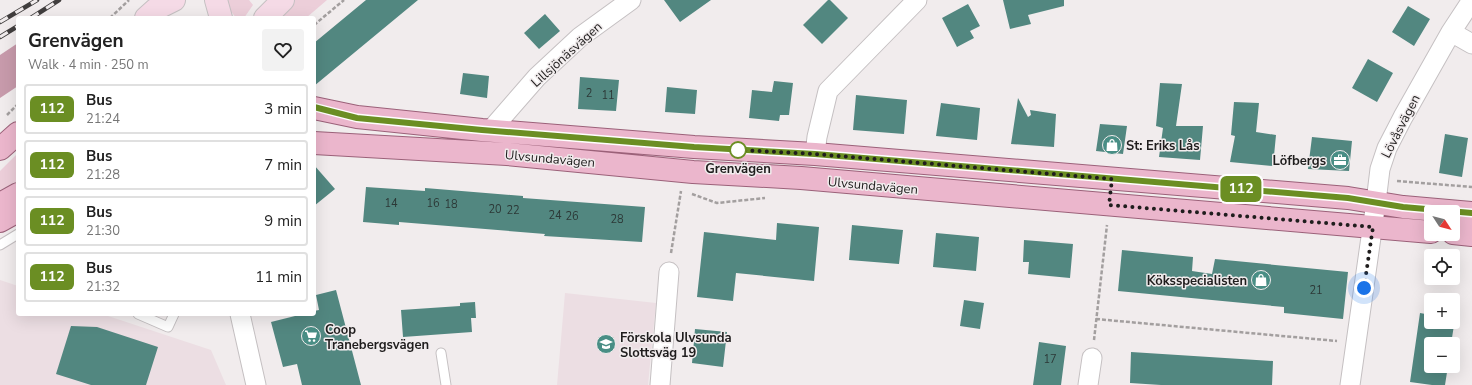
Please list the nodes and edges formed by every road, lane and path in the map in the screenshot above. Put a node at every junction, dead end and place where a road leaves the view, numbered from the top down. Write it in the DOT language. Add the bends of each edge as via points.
graph roads {
  1 [pos="129,0"];
  2 [pos="216,0"];
  3 [pos="283,0"];
  4 [pos="344,0"];
  5 [pos="631,0"];
  6 [pos="917,0"];
  7 [pos="1472,0"];
  8 [pos="112,16"];
  9 [pos="220,16"];
  10 [pos="266,16"];
  11 [pos="316,23"];
  12 [pos="1451,32"];
  13 [pos="1472,44"];
  14 [pos="316,108"];
  15 [pos="16,110"];
  16 [pos="11,125"];
  17 [pos="490,131"];
  18 [pos="316,143"];
  19 [pos="0,149"];
  20 [pos="815,154"];
  21 [pos="693,172"];
  22 [pos="16,195"];
  23 [pos="1376,202"];
  24 [pos="0,204"];
  25 [pos="1109,205"];
  26 [pos="16,212"];
  27 [pos="1472,213"];
  28 [pos="0,221"];
  29 [pos="1373,227"];
  30 [pos="1424,231"];
  31 [pos="1460,234"];
  32 [pos="16,235"];
  33 [pos="1472,235"];
  34 [pos="0,245"];
  35 [pos="668,272"];
  36 [pos="143,316"];
  37 [pos="173,316"];
  38 [pos="240,316"];
  39 [pos="1096,319"];
  40 [pos="1356,343"];
  41 [pos="441,353"];
  42 [pos="1092,358"];
  43 [pos="256,385"];
  44 [pos="446,385"];
  45 [pos="660,385"];
  46 [pos="1088,385"];
  47 [pos="1350,385"];
  1 -- 8 [label="path"];
  2 -- 9 [label="main road"];
  3 -- 10 [label="main road"];
  4 -- 11 [label="path"];
  5 -- 17 [label="street, Lillsjönäsvägen" via="580,37 537,77"];
  6 -- 20 [label="street" via="828,91"];
  7 -- 12 [label="street, Lövåsvägen"];
  12 -- 13 [label="street"];
  12 -- 23 [label="street, Lövåsvägen" via="1387,148 1380,169"];
  14 -- 17 [label="main road, Ulvsundavägen" via="357,118"];
  15 -- 16 [label="path"];
  16 -- 19 [label="main road"];
  17 -- 20 [label="main road, Ulvsundavägen"];
  18 -- 21 [label="main road, Ulvsundavägen" via="507,154"];
  20 -- 23 [label="main road, Ulvsundavägen"];
  21 -- 25 [label="main road, Ulvsundavägen" via="801,178"];
  21 -- 35 [label="path" via="681,190"];
  22 -- 24 [label="main road"];
  23 -- 27 [label="main road, Ulvsundavägen"];
  23 -- 29 [label="street, Lövåsvägen"];
  25 -- 29 [label="main road, Ulvsundavägen"];
  25 -- 39 [label="path"];
  26 -- 28 [label="main road"];
  29 -- 30 [label="main road, Ulvsundavägen"];
  29 -- 40 [label="street, Lövåsvägen"];
  31 -- 33 [label="main road"];
  32 -- 34 [label="lane"];
  35 -- 45 [label="street"];
  36 -- 37 [label="lane" via="168,327"];
  38 -- 43 [label="street"];
  39 -- 40 [label="path"];
  39 -- 42 [label="path"];
  40 -- 47 [label="street, Lövåsvägen"];
  41 -- 44 [label="lane"];
  42 -- 46 [label="street"];
}
